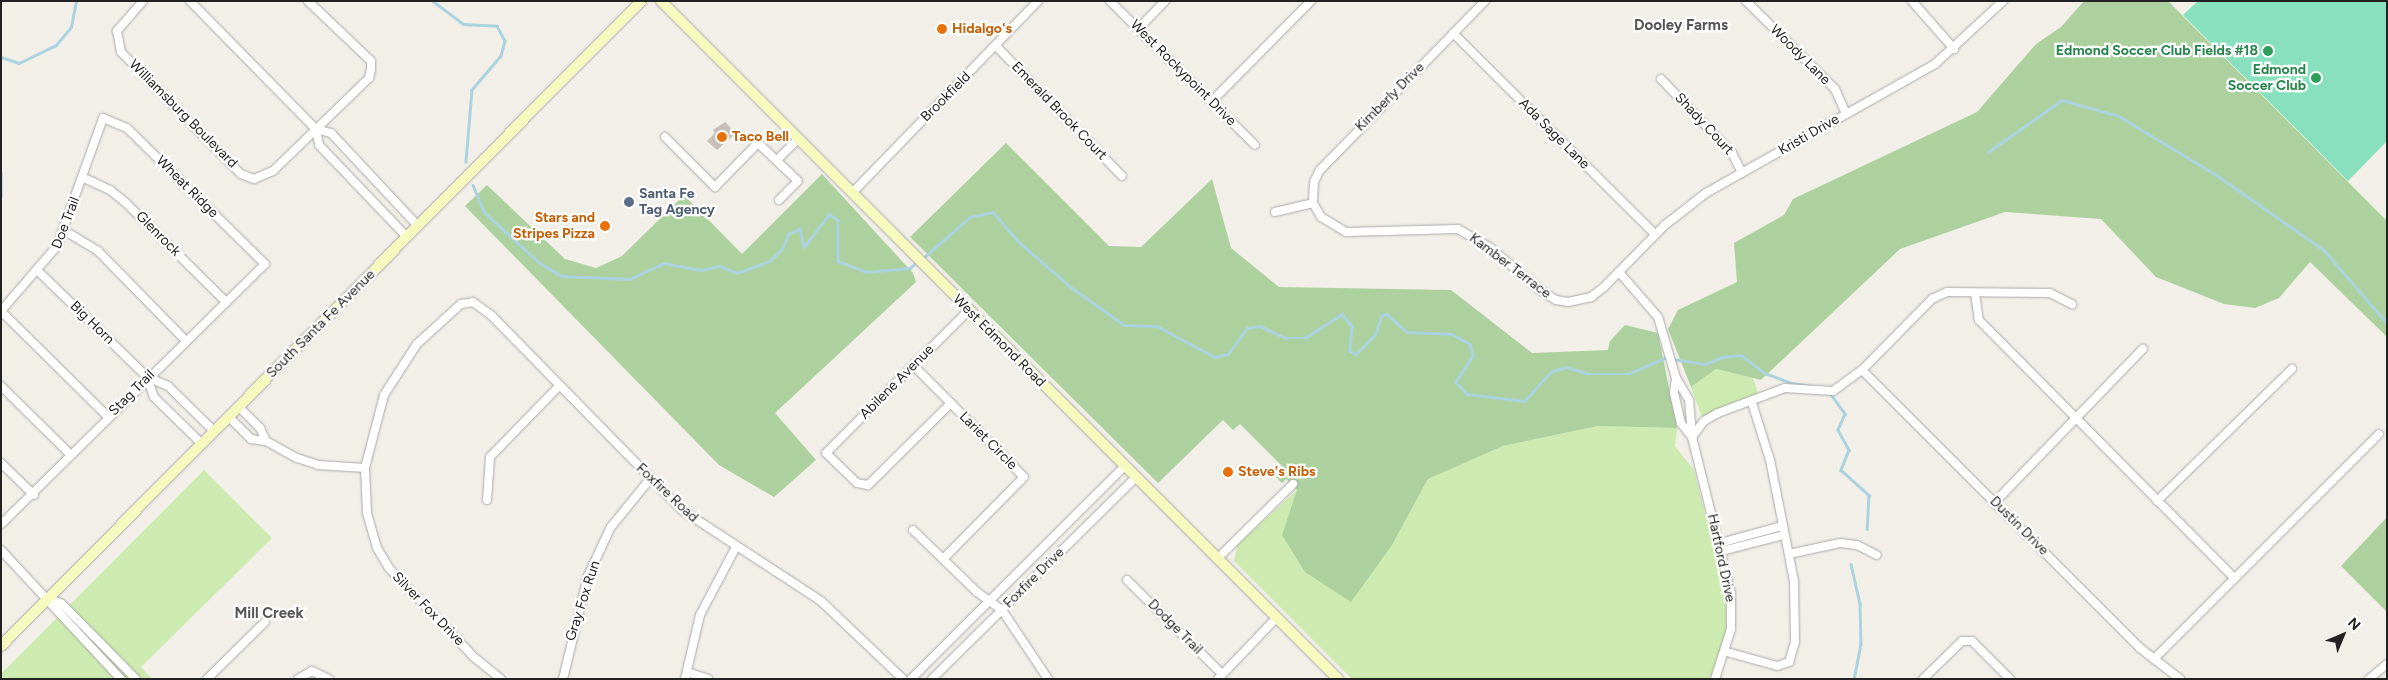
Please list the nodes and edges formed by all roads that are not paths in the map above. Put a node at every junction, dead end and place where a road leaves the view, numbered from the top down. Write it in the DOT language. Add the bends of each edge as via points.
graph roads {
  1 [pos="143,1"];
  2 [pos="190,1"];
  3 [pos="308,1"];
  4 [pos="641,1"];
  5 [pos="661,1"];
  6 [pos="1038,1"];
  7 [pos="1110,1"];
  8 [pos="1165,1"];
  9 [pos="1311,1"];
  10 [pos="1485,1"];
  11 [pos="1746,1"];
  12 [pos="1912,1"];
  13 [pos="2003,1"];
  14 [pos="1138,29"];
  15 [pos="1453,33"];
  16 [pos="996,46"];
  17 [pos="1954,49"];
  18 [pos="1661,79"];
  19 [pos="1211,102"];
  20 [pos="1846,114"];
  21 [pos="103,118"];
  22 [pos="316,129"];
  23 [pos="664,137"];
  24 [pos="799,138"];
  25 [pos="1255,145"];
  26 [pos="356,158"];
  27 [pos="777,160"];
  28 [pos="347,171"];
  29 [pos="1742,173"];
  30 [pos="1122,176"];
  31 [pos="82,177"];
  32 [pos="853,192"];
  33 [pos="393,197"];
  34 [pos="779,200"];
  35 [pos="1313,203"];
  36 [pos="1275,212"];
  37 [pos="385,213"];
  38 [pos="418,226"];
  39 [pos="65,231"];
  40 [pos="1654,234"];
  41 [pos="408,237"];
  42 [pos="266,264"];
  43 [pos="37,270"];
  44 [pos="1618,272"];
  45 [pos="1975,293"];
  46 [pos="226,302"];
  47 [pos="473,302"];
  48 [pos="2072,304"];
  49 [pos="1,311"];
  50 [pos="968,311"];
  51 [pos="186,341"];
  52 [pos="2143,350"];
  53 [pos="914,366"];
  54 [pos="2292,369"];
  55 [pos="1862,370"];
  56 [pos="147,377"];
  57 [pos="1676,378"];
  58 [pos="1,386"];
  59 [pos="558,387"];
  60 [pos="951,403"];
  61 [pos="1752,403"];
  62 [pos="188,406"];
  63 [pos="239,407"];
  64 [pos="108,417"];
  65 [pos="229,417"];
  66 [pos="176,418"];
  67 [pos="2076,418"];
  68 [pos="214,431"];
  69 [pos="2379,434"];
  70 [pos="1692,437"];
  71 [pos="266,442"];
  72 [pos="202,444"];
  73 [pos="71,455"];
  74 [pos="1,462"];
  75 [pos="1124,467"];
  76 [pos="365,468"];
  77 [pos="1135,478"];
  78 [pos="650,479"];
  79 [pos="1293,484"];
  80 [pos="34,495"];
  81 [pos="487,500"];
  82 [pos="2158,501"];
  83 [pos="1995,502"];
  84 [pos="1,524"];
  85 [pos="1782,526"];
  86 [pos="914,530"];
  87 [pos="1784,535"];
  88 [pos="736,547"];
  89 [pos="1721,547"];
  90 [pos="1,550"];
  91 [pos="1789,554"];
  92 [pos="1877,555"];
  93 [pos="944,558"];
  94 [pos="1216,559"];
  95 [pos="2234,578"];
  96 [pos="1127,580"];
  97 [pos="48,598"];
  98 [pos="989,601"];
  99 [pos="1002,610"];
  100 [pos="1276,618"];
  101 [pos="265,622"];
  102 [pos="1,646"];
  103 [pos="1726,652"];
  104 [pos="2154,658"];
  105 [pos="2387,664"];
  106 [pos="686,676"];
  107 [pos="1220,676"];
  108 [pos="1331,676"];
  109 [pos="120,679"];
  110 [pos="136,679"];
  111 [pos="207,679"];
  112 [pos="298,679"];
  113 [pos="329,679"];
  114 [pos="501,679"];
  115 [pos="562,679"];
  116 [pos="708,679"];
  117 [pos="904,679"];
  118 [pos="911,679"];
  119 [pos="932,679"];
  120 [pos="1048,679"];
  121 [pos="1715,679"];
  122 [pos="1922,679"];
  123 [pos="2010,679"];
  124 [pos="2180,679"];
  125 [pos="2369,679"];
  1 -- 22 [label="street, Williamsburg Boulevard" via="117,31 121,52 241,174 254,178 269,175"];
  2 -- 22 [label="street"];
  3 -- 22 [label="street, Williamsburg Boulevard" via="371,61 372,70 369,78"];
  4 -- 38 [label="main road, South Santa Fe Avenue"];
  5 -- 24 [label="main road, West Edmond Road"];
  6 -- 16 [label="street, Brookfield"];
  7 -- 14 [label="street, West Rockypoint Drive"];
  8 -- 14 [label="street"];
  9 -- 19 [label="street"];
  10 -- 15 [label="street, Kimberly Drive"];
  11 -- 20 [label="street, Woody Lane" via="1835,89"];
  12 -- 17 [label="street"];
  13 -- 17 [label="street, Kristi Drive"];
  14 -- 19 [label="street, West Rockypoint Drive"];
  15 -- 35 [label="street, Kimberly Drive" via="1320,170 1314,182"];
  15 -- 40 [label="street, Ada Sage Lane"];
  16 -- 30 [label="street, Emerald Brook Court"];
  16 -- 32 [label="street, Brookfield"];
  17 -- 20 [label="street, Kristi Drive" via="1935,64"];
  18 -- 29 [label="street, Shady Court" via="1732,153"];
  19 -- 25 [label="street, West Rockypoint Drive"];
  20 -- 29 [label="street, Kristi Drive"];
  21 -- 31 [label="street, Doe Trail"];
  21 -- 42 [label="street, Wheat Ridge" via="127,128"];
  22 -- 26 [label="street" via="331,133"];
  22 -- 28 [label="street" via="319,144"];
  23 -- 27 [label="street" via="715,187 758,143"];
  24 -- 27 [label="street"];
  24 -- 32 [label="main road, West Edmond Road"];
  26 -- 28 [label="street"];
  26 -- 33 [label="street"];
  27 -- 34 [label="street" via="798,181"];
  28 -- 37 [label="street"];
  29 -- 40 [label="street, Kristi Drive" via="1706,193"];
  31 -- 39 [label="street, Doe Trail"];
  31 -- 46 [label="street, Glenrock" via="110,190 126,203"];
  32 -- 50 [label="main road, West Edmond Road"];
  33 -- 37 [label="street"];
  33 -- 38 [label="street"];
  35 -- 36 [label="street"];
  35 -- 44 [label="street, Kamber Terrace" via="1321,217 1346,232 1458,229 1492,249 1556,300 1579,302 1591,297"];
  37 -- 41 [label="street"];
  38 -- 41 [label="main road, South Santa Fe Avenue"];
  39 -- 43 [label="street, Doe Trail" via="52,256"];
  39 -- 51 [label="street" via="98,251"];
  40 -- 44 [label="street, Kristi Drive"];
  41 -- 63 [label="main road, South Santa Fe Avenue"];
  42 -- 46 [label="street, Stag Trail"];
  43 -- 49 [label="street, Doe Trail"];
  43 -- 56 [label="street, Big Horn"];
  44 -- 57 [label="street, Hartford Drive" via="1658,317"];
  45 -- 48 [label="street" via="2050,293"];
  45 -- 55 [label="street" via="1947,292 1932,299"];
  45 -- 67 [label="street" via="1979,320"];
  46 -- 51 [label="street, Stag Trail"];
  47 -- 59 [label="street, Foxfire Road" via="487,311"];
  47 -- 76 [label="street, Silver Fox Drive" via="461,304 450,313 401,364 384,395"];
  49 -- 64 [label="street"];
  50 -- 53 [label="street, Abilene Avenue"];
  50 -- 75 [label="main road, West Edmond Road"];
  51 -- 56 [label="street, Stag Trail"];
  52 -- 67 [label="street"];
  53 -- 60 [label="street, Lariet Circle"];
  53 -- 60 [label="street, Abilene Avenue" via="826,453 857,483 868,485"];
  54 -- 82 [label="street"];
  55 -- 61 [label="street" via="1833,390 1785,388"];
  55 -- 83 [label="street, Dustin Drive"];
  56 -- 62 [label="street, Big Horn" via="168,386"];
  56 -- 64 [label="street, Stag Trail"];
  56 -- 66 [label="street, Big Horn" via="154,397"];
  57 -- 70 [label="street, Hartford Drive" via="1686,391 1693,418"];
  57 -- 70 [label="street, Hartford Drive" via="1674,393 1681,423"];
  58 -- 73 [label="street"];
  59 -- 78 [label="street, Foxfire Road"];
  59 -- 81 [label="street" via="490,457"];
  60 -- 93 [label="street, Lariet Circle" via="1024,477"];
  61 -- 70 [label="street" via="1718,412 1704,421"];
  61 -- 85 [label="street" via="1764,432"];
  62 -- 66 [label="street"];
  62 -- 68 [label="street, Big Horn"];
  63 -- 65 [label="main road, South Santa Fe Avenue"];
  63 -- 71 [label="street" via="260,428"];
  64 -- 73 [label="street, Stag Trail"];
  65 -- 68 [label="main road, South Santa Fe Avenue"];
  65 -- 71 [label="street" via="251,439"];
  66 -- 72 [label="street, Big Horn"];
  67 -- 82 [label="street"];
  67 -- 83 [label="street"];
  68 -- 72 [label="main road, South Santa Fe Avenue"];
  69 -- 95 [label="street"];
  70 -- 89 [label="street, Hartford Drive"];
  71 -- 76 [label="street" via="318,465"];
  72 -- 97 [label="main road, South Santa Fe Avenue"];
  73 -- 80 [label="street, Stag Trail"];
  74 -- 80 [label="street"];
  75 -- 77 [label="main road, West Edmond Road"];
  75 -- 98 [label="street, Foxfire Drive"];
  76 -- 114 [label="street, Silver Fox Drive" via="367,512 378,548 389,568 473,656"];
  77 -- 94 [label="main road, West Edmond Road"];
  77 -- 99 [label="street, Foxfire Drive"];
  78 -- 88 [label="street, Foxfire Road" via="682,510"];
  78 -- 115 [label="street, Gray Fox Run" via="610,527 600,548 586,586"];
  79 -- 94 [label="street"];
  80 -- 84 [label="street, Stag Trail"];
  82 -- 95 [label="street"];
  83 -- 104 [label="street, Dustin Drive"];
  85 -- 87 [label="street"];
  85 -- 89 [label="street"];
  86 -- 93 [label="street"];
  87 -- 89 [label="street"];
  87 -- 91 [label="street"];
  88 -- 106 [label="street" via="700,615"];
  88 -- 117 [label="street, Foxfire Road" via="822,601"];
  89 -- 103 [label="street, Hartford Drive" via="1732,610"];
  90 -- 97 [label="street"];
  91 -- 92 [label="street" via="1840,543 1857,545"];
  91 -- 103 [label="street" via="1797,616 1789,662 1777,666"];
  93 -- 98 [label="street"];
  94 -- 100 [label="main road, West Edmond Road"];
  95 -- 104 [label="street"];
  96 -- 107 [label="street, Dodge Trail"];
  97 -- 102 [label="main road, South Santa Fe Avenue"];
  97 -- 109 [label="street" via="55,611"];
  97 -- 110 [label="street" via="62,604"];
  98 -- 99 [label="street"];
  98 -- 118 [label="street, Foxfire Drive"];
  99 -- 119 [label="street, Foxfire Drive"];
  99 -- 120 [label="street"];
  100 -- 107 [label="street"];
  100 -- 108 [label="main road, West Edmond Road"];
  101 -- 111 [label="street"];
  103 -- 121 [label="street, Hartford Drive"];
  104 -- 124 [label="street, Dustin Drive"];
  105 -- 125 [label="street"];
  106 -- 116 [label="street"];
  112 -- 113 [label="street" via="312,671"];
  122 -- 123 [label="street" via="1962,641 1972,641"];
}
